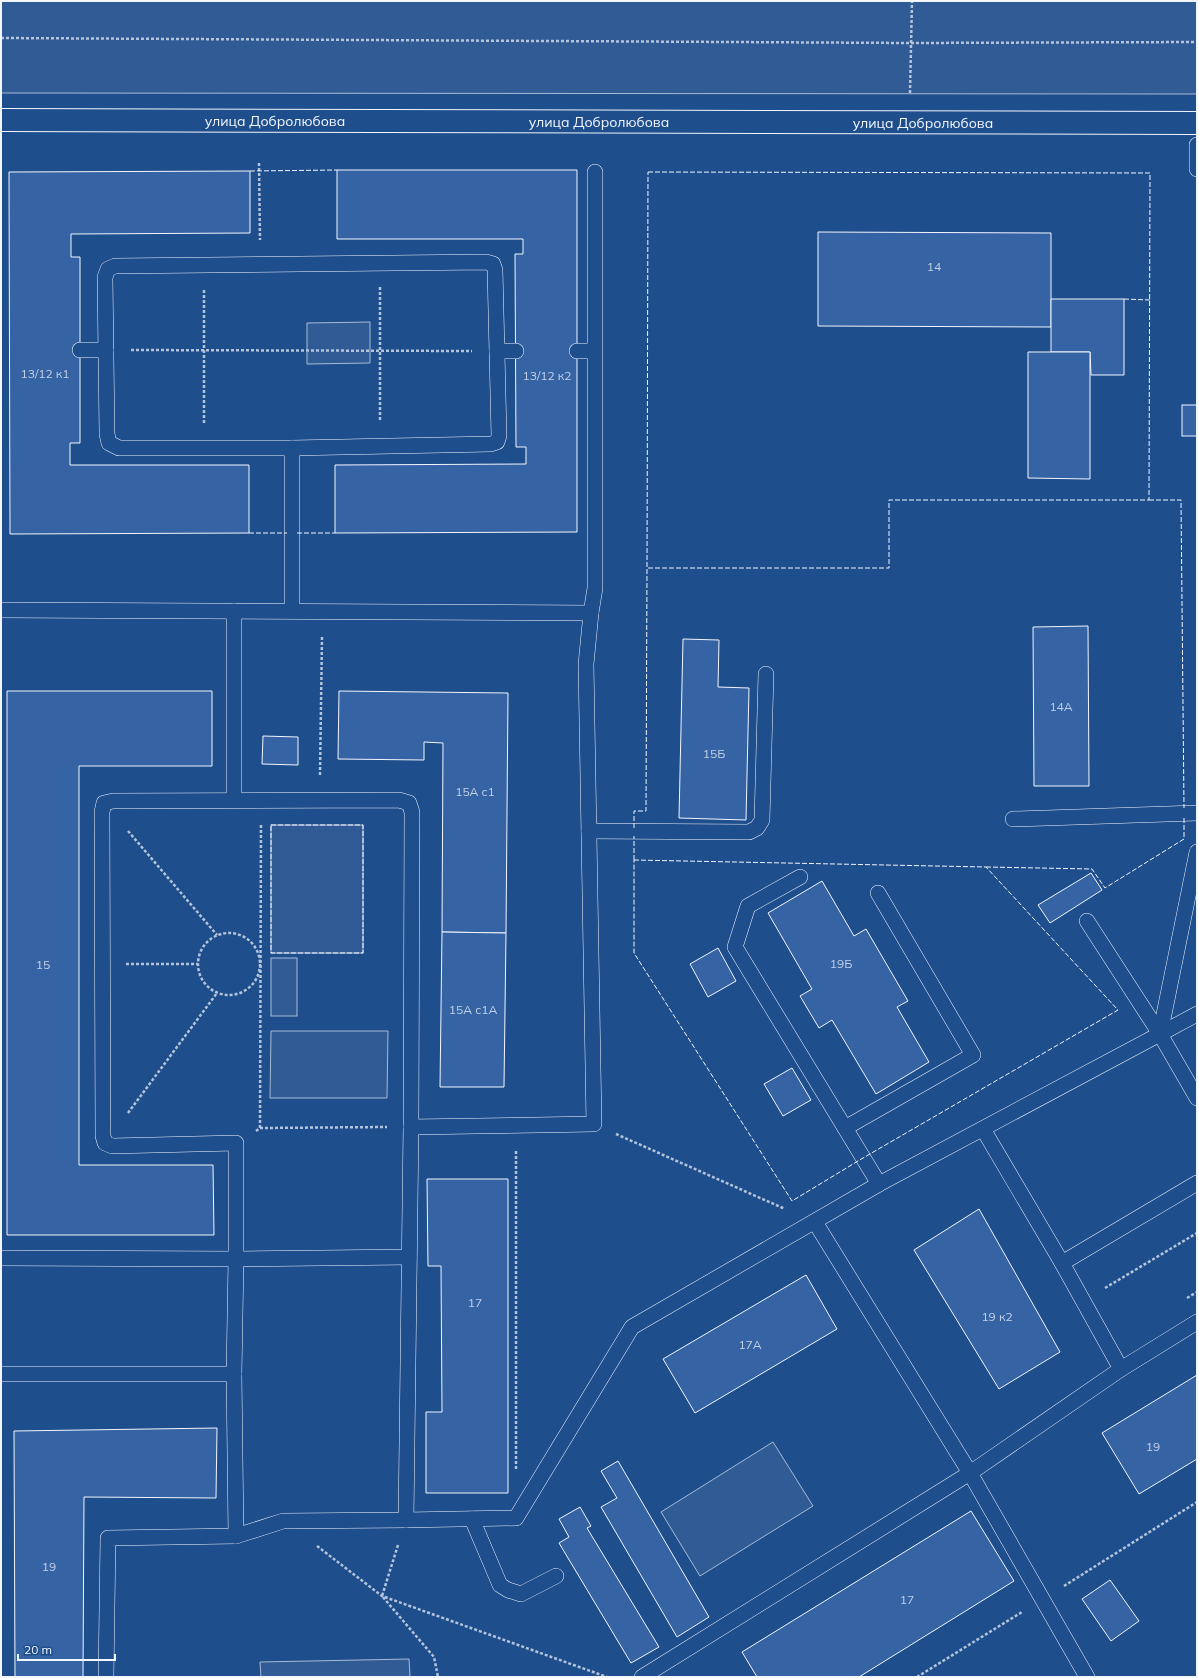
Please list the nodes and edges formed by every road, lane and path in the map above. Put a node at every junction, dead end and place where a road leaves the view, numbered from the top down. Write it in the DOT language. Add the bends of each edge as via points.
graph roads {
  1 [pos="912,1"];
  2 [pos="1,38"];
  3 [pos="1197,42"];
  4 [pos="911,43"];
  5 [pos="910,94"];
  6 [pos="1,120"];
  7 [pos="1197,123"];
  8 [pos="1197,145"];
  9 [pos="259,162"];
  10 [pos="1197,169"];
  11 [pos="595,172"];
  12 [pos="380,263"];
  13 [pos="260,264"];
  14 [pos="203,265"];
  15 [pos="80,350"];
  16 [pos="106,350"];
  17 [pos="204,350"];
  18 [pos="380,351"];
  19 [pos="497,351"];
  20 [pos="516,351"];
  21 [pos="577,351"];
  22 [pos="594,351"];
  23 [pos="380,446"];
  24 [pos="204,448"];
  25 [pos="292,448"];
  26 [pos="1,610"];
  27 [pos="234,611"];
  28 [pos="292,611"];
  29 [pos="323,612"];
  30 [pos="590,613"];
  31 [pos="766,674"];
  32 [pos="234,800"];
  33 [pos="261,800"];
  34 [pos="320,800"];
  35 [pos="104,803"];
  36 [pos="1197,813"];
  37 [pos="1013,819"];
  38 [pos="589,831"];
  39 [pos="1197,852"];
  40 [pos="800,877"];
  41 [pos="878,893"];
  42 [pos="1087,921"];
  43 [pos="217,935"];
  44 [pos="102,964"];
  45 [pos="198,964"];
  46 [pos="261,964"];
  47 [pos="217,993"];
  48 [pos="1197,1014"];
  49 [pos="1160,1034"];
  50 [pos="1197,1098"];
  51 [pos="594,1124"];
  52 [pos="516,1125"];
  53 [pos="411,1127"];
  54 [pos="260,1128"];
  55 [pos="845,1128"];
  56 [pos="982,1129"];
  57 [pos="105,1143"];
  58 [pos="236,1143"];
  59 [pos="1197,1183"];
  60 [pos="879,1184"];
  61 [pos="815,1222"];
  62 [pos="1197,1233"];
  63 [pos="409,1257"];
  64 [pos="1,1258"];
  65 [pos="236,1259"];
  66 [pos="1062,1263"];
  67 [pos="1083,1301"];
  68 [pos="1197,1322"];
  69 [pos="1122,1369"];
  70 [pos="1,1374"];
  71 [pos="234,1374"];
  72 [pos="516,1471"];
  73 [pos="970,1474"];
  74 [pos="472,1519"];
  75 [pos="406,1520"];
  76 [pos="283,1521"];
  77 [pos="236,1536"];
  78 [pos="556,1576"];
  79 [pos="382,1596"];
  80 [pos="106,1677"];
  81 [pos="438,1677"];
  82 [pos="607,1677"];
  83 [pos="642,1677"];
  84 [pos="1088,1677"];
  1 -- 4 [label="path"];
  2 -- 4 [label="path"];
  3 -- 4 [label="path"];
  4 -- 5 [label="path"];
  6 -- 7 [label="street, улица Добролюбова"];
  8 -- 10 [label="lane"];
  9 -- 13 [label="path"];
  11 -- 22 [label="lane"];
  12 -- 13 [label="lane"];
  12 -- 18 [label="path"];
  12 -- 19 [label="lane" via="493,264"];
  13 -- 14 [label="lane"];
  14 -- 16 [label="lane" via="115,266 108,269 105,277"];
  14 -- 17 [label="path"];
  15 -- 16 [label="lane"];
  16 -- 17 [label="path"];
  16 -- 24 [label="lane" via="109,443 119,448"];
  17 -- 18 [label="path"];
  17 -- 24 [label="path"];
  18 -- 19 [label="path"];
  18 -- 23 [label="path"];
  19 -- 20 [label="lane"];
  19 -- 23 [label="lane" via="497,442"];
  21 -- 22 [label="lane"];
  22 -- 30 [label="lane" via="595,588"];
  23 -- 25 [label="lane"];
  24 -- 25 [label="lane"];
  25 -- 28 [label="lane"];
  26 -- 27 [label="lane"];
  27 -- 28 [label="lane"];
  27 -- 32 [label="lane"];
  28 -- 29 [label="lane"];
  29 -- 30 [label="lane"];
  29 -- 34 [label="path"];
  30 -- 38 [label="lane" via="586,664"];
  31 -- 38 [label="lane" via="762,820 757,828 749,832"];
  32 -- 33 [label="lane"];
  32 -- 35 [label="lane"];
  33 -- 34 [label="lane"];
  33 -- 46 [label="path"];
  34 -- 53 [label="lane" via="399,800 409,803 412,812"];
  35 -- 43 [label="path"];
  35 -- 44 [label="lane"];
  36 -- 37 [label="lane"];
  38 -- 51 [label="lane"];
  39 -- 49 [label="lane"];
  40 -- 55 [label="lane" via="748,906 735,947"];
  41 -- 55 [label="lane" via="973,1055"];
  42 -- 49 [label="lane"];
  43 -- 45 [label="path" via="207,941 200,952"];
  43 -- 46 [label="path" via="229,932 241,935 251,942 258,952"];
  44 -- 45 [label="path"];
  44 -- 57 [label="lane"];
  45 -- 47 [label="path" via="200,976 207,986"];
  46 -- 47 [label="path" via="258,976 251,986 241,993"];
  46 -- 54 [label="path"];
  47 -- 57 [label="path"];
  48 -- 49 [label="lane"];
  49 -- 50 [label="lane"];
  49 -- 56 [label="lane"];
  51 -- 52 [label="lane"];
  51 -- 61 [label="path"];
  52 -- 53 [label="lane"];
  52 -- 72 [label="path"];
  53 -- 54 [label="path"];
  53 -- 63 [label="lane"];
  54 -- 58 [label="path"];
  55 -- 60 [label="lane"];
  56 -- 60 [label="lane"];
  56 -- 66 [label="lane"];
  57 -- 58 [label="lane" via="112,1146"];
  58 -- 65 [label="lane"];
  59 -- 66 [label="lane"];
  60 -- 61 [label="lane"];
  61 -- 73 [label="lane"];
  61 -- 74 [label="lane" via="632,1327 516,1518"];
  62 -- 67 [label="path"];
  63 -- 65 [label="lane"];
  63 -- 75 [label="lane"];
  64 -- 65 [label="lane"];
  65 -- 71 [label="lane"];
  66 -- 67 [label="lane"];
  67 -- 69 [label="lane"];
  68 -- 69 [label="lane"];
  69 -- 73 [label="lane"];
  70 -- 71 [label="lane"];
  71 -- 77 [label="lane"];
  73 -- 83 [label="lane"];
  73 -- 84 [label="lane"];
  74 -- 75 [label="lane"];
  74 -- 78 [label="lane" via="500,1585 521,1594"];
  75 -- 76 [label="lane"];
  75 -- 79 [label="path"];
  76 -- 77 [label="lane"];
  76 -- 79 [label="path"];
  77 -- 80 [label="lane" via="108,1538"];
  79 -- 81 [label="path" via="434,1657"];
  79 -- 82 [label="path"];
}
